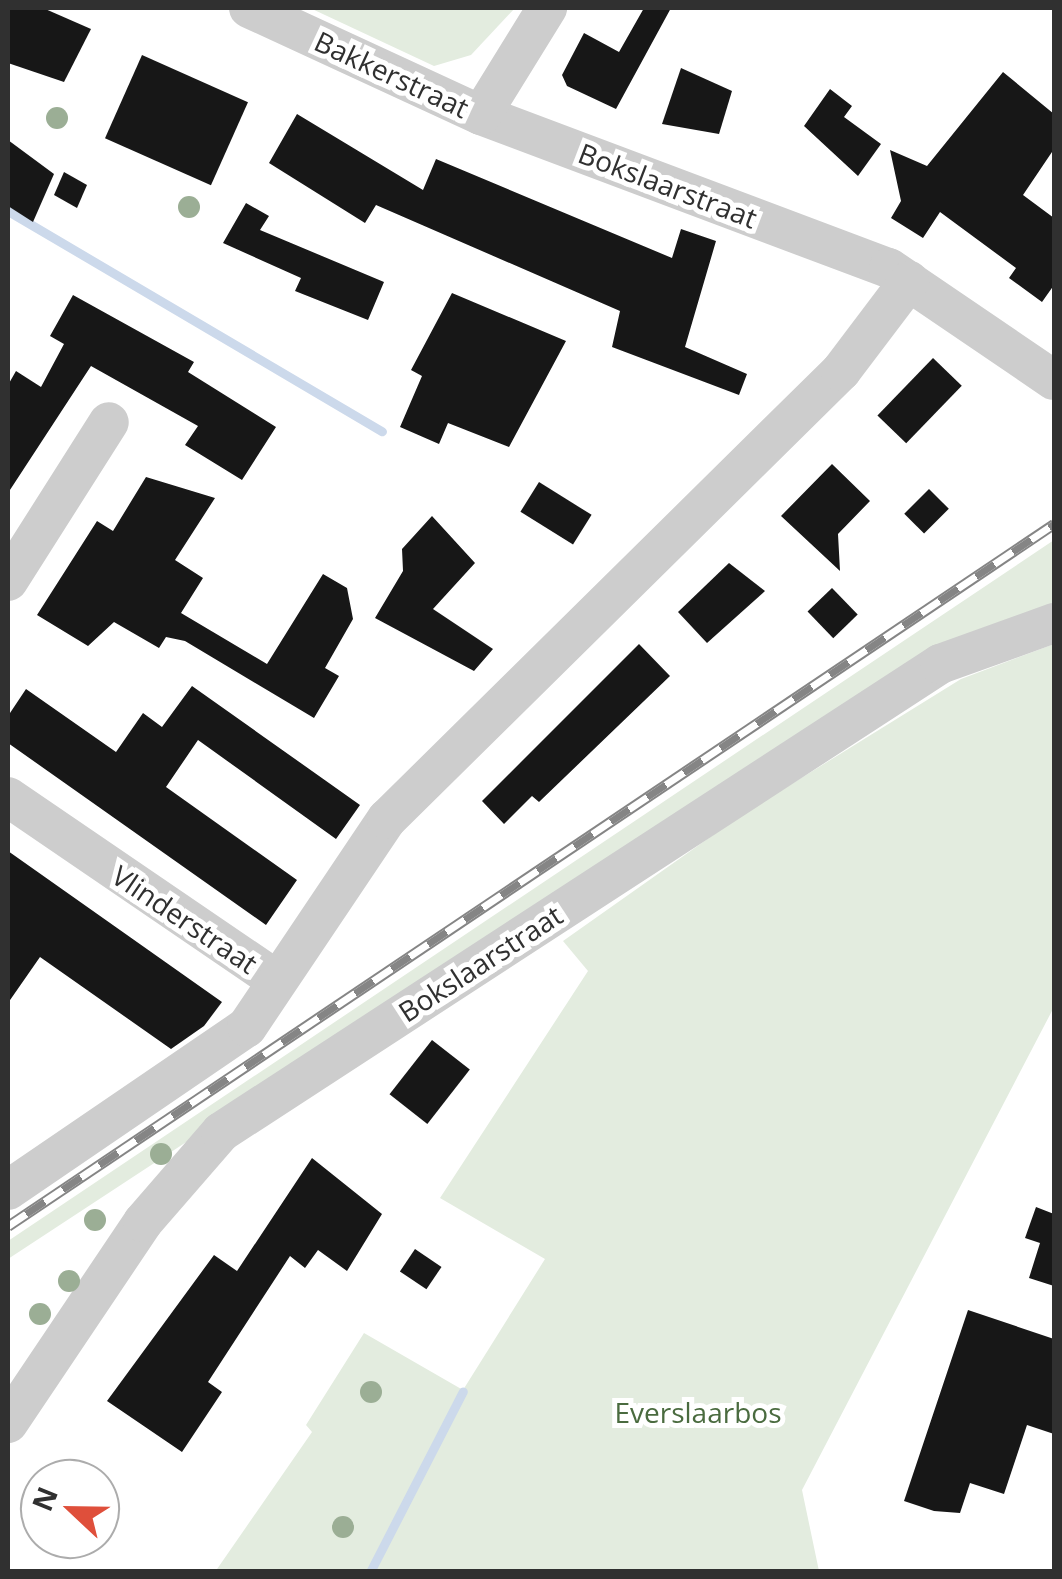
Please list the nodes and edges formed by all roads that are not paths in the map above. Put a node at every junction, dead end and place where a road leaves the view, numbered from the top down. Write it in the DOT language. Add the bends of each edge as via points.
graph roads {
  1 [pos="250,8"];
  2 [pos="547,8"];
  3 [pos="481,115"];
  4 [pos="909,281"];
  5 [pos="1054,380"];
  6 [pos="110,422"];
  7 [pos="8,581"];
  8 [pos="1054,623"];
  9 [pos="8,797"];
  10 [pos="276,980"];
  11 [pos="8,1190"];
  12 [pos="8,1423"];
  1 -- 3 [label="street, Bakkerstraat"];
  2 -- 3 [label="street"];
  3 -- 4 [label="street, Bokslaarstraat"];
  4 -- 5 [label="street, Bokslaarstraat"];
  4 -- 10 [label="street" via="841,370 388,818"];
  6 -- 7 [label="street"];
  8 -- 12 [label="street, Bokslaarstraat" via="940,664 221,1132 144,1222"];
  9 -- 10 [label="street, Vlinderstraat"];
  10 -- 11 [label="street, Vlinderstraat" via="228,1043"];
}
